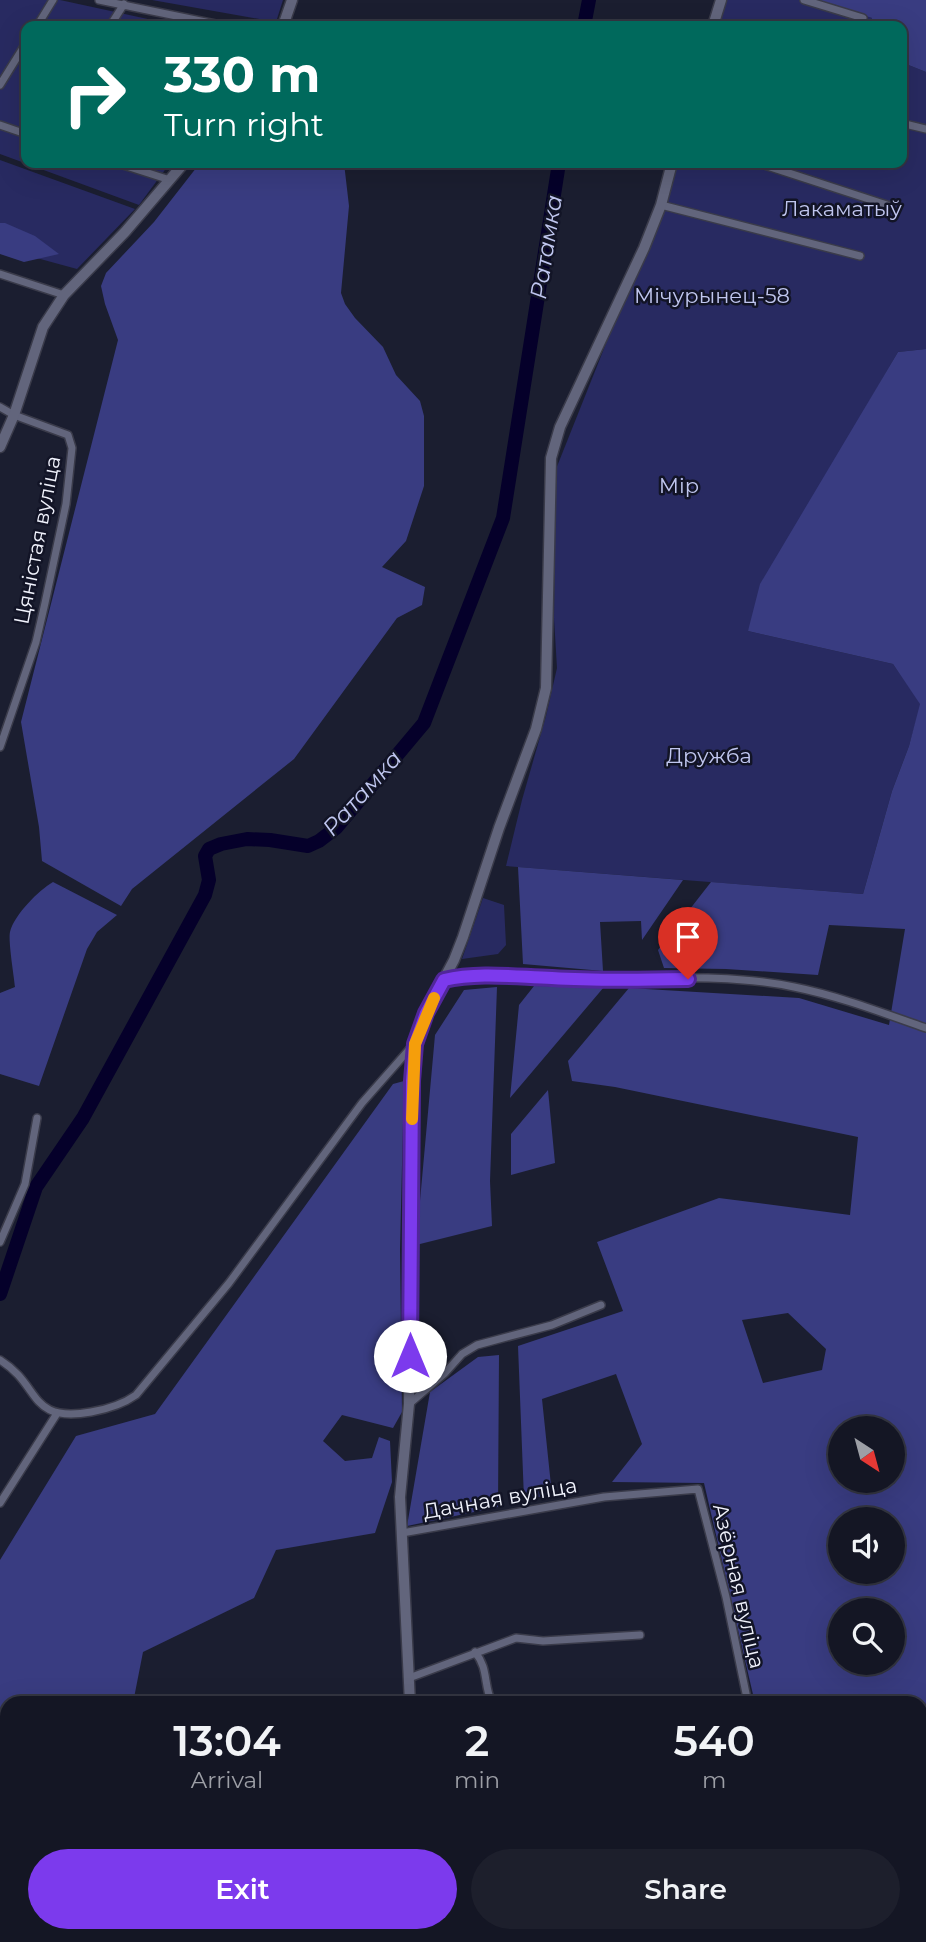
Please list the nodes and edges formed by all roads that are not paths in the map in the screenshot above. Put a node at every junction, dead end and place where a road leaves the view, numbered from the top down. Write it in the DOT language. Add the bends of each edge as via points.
graph roads {
  1 [pos="53,0"];
  2 [pos="99,0"];
  3 [pos="292,0"];
  4 [pos="720,0"];
  5 [pos="804,0"];
  6 [pos="124,4"];
  7 [pos="186,18"];
  8 [pos="863,18"];
  9 [pos="40,21"];
  10 [pos="113,21"];
  11 [pos="184,21"];
  12 [pos="201,21"];
  13 [pos="286,21"];
  14 [pos="714,21"];
  15 [pos="21,51"];
  16 [pos="0,85"];
  17 [pos="907,124"];
  18 [pos="0,125"];
  19 [pos="926,129"];
  20 [pos="21,132"];
  21 [pos="133,168"];
  22 [pos="180,168"];
  23 [pos="671,168"];
  24 [pos="773,168"];
  25 [pos="170,180"];
  26 [pos="663,205"];
  27 [pos="890,206"];
  28 [pos="860,256"];
  29 [pos="0,274"];
  30 [pos="64,295"];
  31 [pos="0,407"];
  32 [pos="14,415"];
  33 [pos="0,447"];
  34 [pos="3,727"];
  35 [pos="0,747"];
  36 [pos="444,980"];
  37 [pos="926,1028"];
  38 [pos="415,1044"];
  39 [pos="37,1118"];
  40 [pos="0,1242"];
  41 [pos="601,1305"];
  42 [pos="0,1360"];
  43 [pos="409,1404"];
  44 [pos="56,1415"];
  45 [pos="604,1497"];
  46 [pos="0,1503"];
  47 [pos="402,1533"];
  48 [pos="640,1635"];
  49 [pos="475,1652"];
  50 [pos="409,1678"];
  51 [pos="410,1696"];
  52 [pos="488,1696"];
  53 [pos="747,1696"];
  1 -- 9 [label="street"];
  2 -- 6 [label="street"];
  3 -- 13 [label="street"];
  4 -- 14 [label="street"];
  5 -- 8 [label="street"];
  6 -- 7 [label="street"];
  6 -- 10 [label="street"];
  7 -- 11 [label="street"];
  7 -- 12 [label="street"];
  15 -- 16 [label="street"];
  17 -- 19 [label="street"];
  18 -- 20 [label="street"];
  21 -- 25 [label="street"];
  22 -- 25 [label="street"];
  23 -- 26 [label="street"];
  24 -- 27 [label="street"];
  25 -- 30 [label="street"];
  26 -- 28 [label="street"];
  26 -- 36 [label="street" via="554,443 548,481 546,688 463,937"];
  29 -- 30 [label="street"];
  30 -- 32 [label="street" via="43,327"];
  31 -- 32 [label="street"];
  32 -- 33 [label="street"];
  32 -- 34 [label="street, Цяністая вуліца" via="68,435 72,448 66,505 36,642"];
  34 -- 35 [label="street, Цяністая вуліца"];
  36 -- 37 [label="street" via="519,976 750,981 794,987"];
  36 -- 38 [label="street"];
  38 -- 43 [label="street"];
  38 -- 44 [label="street" via="362,1103 229,1283 144,1388 118,1406"];
  39 -- 40 [label="street" via="25,1184"];
  41 -- 43 [label="street" via="552,1325 477,1345"];
  42 -- 44 [label="street"];
  43 -- 47 [label="street" via="400,1497"];
  44 -- 46 [label="street"];
  45 -- 47 [label="street, Дачная вуліца"];
  45 -- 53 [label="street, Азёрная вуліца" via="698,1489"];
  47 -- 50 [label="street"];
  48 -- 49 [label="street" via="543,1641 516,1638"];
  49 -- 50 [label="street"];
  49 -- 52 [label="street" via="484,1665"];
  50 -- 51 [label="street"];
}
